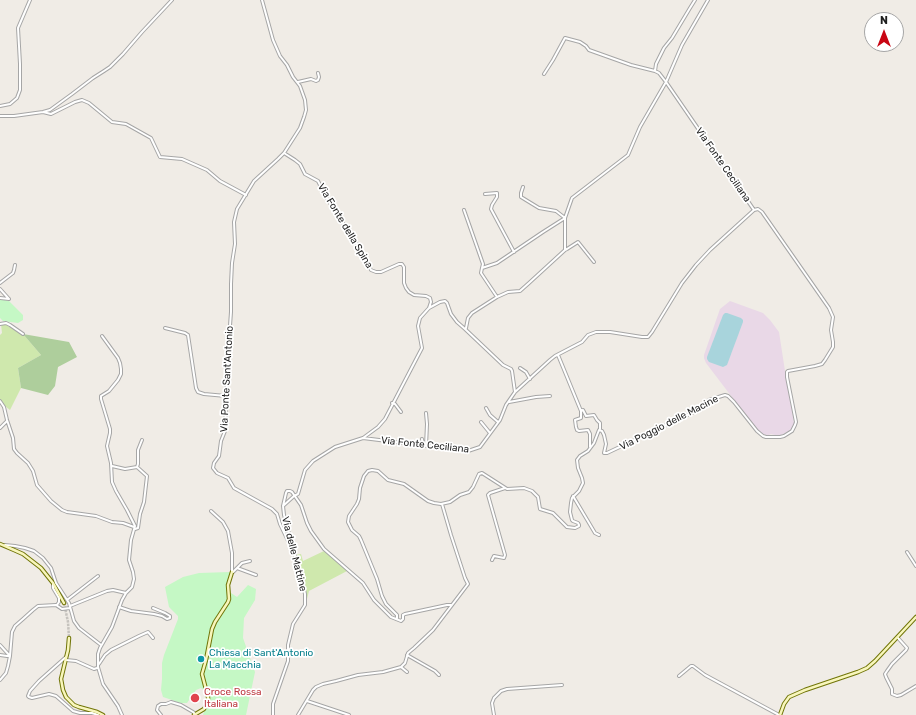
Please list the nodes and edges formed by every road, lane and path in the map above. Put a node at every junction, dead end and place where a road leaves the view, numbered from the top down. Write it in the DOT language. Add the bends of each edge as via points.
graph roads {
  1 [pos="30,0"];
  2 [pos="172,0"];
  3 [pos="262,0"];
  4 [pos="695,0"];
  5 [pos="708,0"];
  6 [pos="655,71"];
  7 [pos="318,73"];
  8 [pos="544,74"];
  9 [pos="298,82"];
  10 [pos="666,82"];
  11 [pos="0,106"];
  12 [pos="43,112"];
  13 [pos="0,116"];
  14 [pos="284,153"];
  15 [pos="522,187"];
  16 [pos="485,194"];
  17 [pos="246,195"];
  18 [pos="464,210"];
  19 [pos="754,210"];
  20 [pos="565,218"];
  21 [pos="565,250"];
  22 [pos="514,252"];
  23 [pos="594,262"];
  24 [pos="15,265"];
  25 [pos="482,268"];
  26 [pos="0,283"];
  27 [pos="0,289"];
  28 [pos="497,297"];
  29 [pos="0,298"];
  30 [pos="429,308"];
  31 [pos="0,324"];
  32 [pos="165,328"];
  33 [pos="465,329"];
  34 [pos="23,334"];
  35 [pos="102,336"];
  36 [pos="558,355"];
  37 [pos="520,368"];
  38 [pos="530,379"];
  39 [pos="515,392"];
  40 [pos="226,396"];
  41 [pos="550,396"];
  42 [pos="0,401"];
  43 [pos="509,402"];
  44 [pos="392,403"];
  45 [pos="486,408"];
  46 [pos="581,411"];
  47 [pos="401,412"];
  48 [pos="426,413"];
  49 [pos="7,421"];
  50 [pos="481,422"];
  51 [pos="498,422"];
  52 [pos="0,428"];
  53 [pos="600,429"];
  54 [pos="490,433"];
  55 [pos="363,438"];
  56 [pos="422,439"];
  57 [pos="142,440"];
  58 [pos="423,446"];
  59 [pos="426,446"];
  60 [pos="590,448"];
  61 [pos="111,466"];
  62 [pos="137,467"];
  63 [pos="505,488"];
  64 [pos="294,496"];
  65 [pos="573,496"];
  66 [pos="442,504"];
  67 [pos="283,506"];
  68 [pos="211,511"];
  69 [pos="135,527"];
  70 [pos="134,530"];
  71 [pos="599,535"];
  72 [pos="1,545"];
  73 [pos="293,549"];
  74 [pos="907,552"];
  75 [pos="492,560"];
  76 [pos="250,561"];
  77 [pos="916,566"];
  78 [pos="237,568"];
  79 [pos="232,572"];
  80 [pos="256,574"];
  81 [pos="98,576"];
  82 [pos="53,583"];
  83 [pos="126,593"];
  84 [pos="67,600"];
  85 [pos="64,603"];
  86 [pos="56,605"];
  87 [pos="452,605"];
  88 [pos="70,607"];
  89 [pos="119,607"];
  90 [pos="152,608"];
  91 [pos="916,617"];
  92 [pos="396,619"];
  93 [pos="69,638"];
  94 [pos="153,638"];
  95 [pos="898,638"];
  96 [pos="0,645"];
  97 [pos="101,645"];
  98 [pos="407,654"];
  99 [pos="0,655"];
  100 [pos="10,656"];
  101 [pos="66,658"];
  102 [pos="99,664"];
  103 [pos="98,667"];
  104 [pos="401,667"];
  105 [pos="408,672"];
  106 [pos="439,675"];
  107 [pos="679,676"];
  108 [pos="0,680"];
  109 [pos="562,685"];
  110 [pos="916,686"];
  111 [pos="307,701"];
  112 [pos="195,714"];
  113 [pos="98,715"];
  114 [pos="103,715"];
  115 [pos="122,715"];
  116 [pos="161,715"];
  117 [pos="273,715"];
  118 [pos="298,715"];
  119 [pos="349,715"];
  120 [pos="494,715"];
  121 [pos="779,715"];
  1 -- 11 [label="street" via="18,28 20,90 17,98 10,104"];
  2 -- 12 [label="street" via="110,67 50,110"];
  3 -- 9 [label="street" via="278,52"];
  4 -- 6 [label="street" via="664,48"];
  5 -- 10 [label="street" via="682,45"];
  6 -- 8 [label="street" via="589,50 580,42 565,38"];
  6 -- 10 [label="street"];
  7 -- 9 [label="street" via="316,81 311,79"];
  9 -- 14 [label="street" via="305,100 305,114"];
  10 -- 19 [label="street, Via Fonte Ceciliana"];
  10 -- 20 [label="street" via="640,127 628,155 572,198"];
  12 -- 13 [label="street"];
  12 -- 17 [label="street" via="51,114 82,100 112,122 126,124 151,138 160,156 182,159 207,170 220,181"];
  14 -- 17 [label="street, Via Ponte Sant'Antonio" via="254,182"];
  14 -- 30 [label="street, Via Fonte della Spina" via="300,164 305,174 318,181 372,270 381,272 402,264 406,288 414,295 430,298"];
  15 -- 20 [label="street" via="521,197 539,208 556,211"];
  16 -- 22 [label="street" via="497,193 498,197 491,209"];
  17 -- 40 [label="street, Via Ponte Sant'Antonio" via="237,209 234,222 236,244 230,284 232,312"];
  18 -- 25 [label="street" via="483,264"];
  19 -- 36 [label="street, Via Fonte Ceciliana" via="696,265 648,337 596,332"];
  19 -- 53 [label="street, Via Poggio delle Macine" via="762,212 833,317 832,348 822,364 787,372 796,422 792,431 780,437 762,436 725,395 710,400 696,411 607,453 604,453 606,446"];
  20 -- 21 [label="street"];
  20 -- 22 [label="street"];
  21 -- 23 [label="street" via="578,242"];
  21 -- 28 [label="street" via="520,290"];
  22 -- 25 [label="street" via="497,263"];
  24 -- 26 [label="street" via="13,273"];
  25 -- 28 [label="street" via="481,273"];
  27 -- 29 [label="street" via="9,299"];
  28 -- 33 [label="street" via="472,313"];
  30 -- 33 [label="street" via="445,301 451,314"];
  30 -- 44 [label="street, Via delle Mattine" via="420,318 418,326 422,348"];
  31 -- 34 [label="street" via="6,323"];
  32 -- 40 [label="street" via="188,335 198,392"];
  33 -- 39 [label="street" via="512,371"];
  35 -- 61 [label="street" via="118,358 121,369 118,380 101,396 110,429 107,446"];
  36 -- 38 [label="street, Via Fonte Ceciliana"];
  36 -- 46 [label="street"];
  37 -- 38 [label="street"];
  38 -- 39 [label="street, Via Fonte Ceciliana"];
  39 -- 43 [label="street, Via Fonte Ceciliana"];
  40 -- 73 [label="street, Via Ponte Sant'Antonio" via="225,432 213,468 228,478 234,488 277,514"];
  41 -- 43 [label="street"];
  42 -- 49 [label="street"];
  43 -- 51 [label="street, Via Fonte Ceciliana"];
  44 -- 47 [label="street"];
  44 -- 55 [label="street, Via delle Mattine" via="385,419"];
  45 -- 51 [label="street"];
  46 -- 53 [label="street, Via Poggio delle Macine" via="583,410 586,416 594,415 600,422"];
  46 -- 60 [label="street" via="581,418 575,420 576,428 579,431 588,430"];
  48 -- 59 [label="street"];
  49 -- 52 [label="street"];
  49 -- 69 [label="street" via="14,449 28,463 37,485 56,504 67,512 96,516"];
  50 -- 54 [label="street"];
  51 -- 54 [label="street, Via Fonte Ceciliana"];
  53 -- 60 [label="street"];
  54 -- 59 [label="street, Via Fonte Ceciliana" via="480,447 468,451"];
  55 -- 58 [label="street, Via Fonte Ceciliana"];
  55 -- 64 [label="street, Via delle Mattine" via="335,447 313,461 305,470 298,494"];
  56 -- 58 [label="street"];
  57 -- 62 [label="street" via="138,450"];
  58 -- 59 [label="street, Via Fonte Ceciliana"];
  60 -- 65 [label="street" via="578,459 582,484"];
  61 -- 62 [label="street"];
  61 -- 69 [label="street" via="113,485"];
  62 -- 70 [label="street" via="148,476 138,528"];
  63 -- 65 [label="street" via="524,488 532,491 538,497 540,509 553,513 567,527 575,528 579,525 571,517"];
  63 -- 66 [label="street" via="481,473 469,492"];
  63 -- 75 [label="street" via="488,495 505,555 504,558 494,556"];
  64 -- 67 [label="street, Via delle Mattine"];
  64 -- 67 [label="street, Via delle Mattine" via="291,491 286,492"];
  64 -- 92 [label="street" via="320,543 332,557 363,583 374,600 391,617"];
  65 -- 71 [label="street"];
  66 -- 87 [label="street" via="468,584"];
  66 -- 92 [label="street" via="432,502 404,484 388,480 376,470 368,471 364,476 359,499 348,522 361,540 382,596 386,604 397,614"];
  67 -- 73 [label="street, Via delle Mattine"];
  68 -- 79 [label="street" via="223,522 228,531"];
  69 -- 70 [label="street"];
  70 -- 83 [label="street" via="129,562 134,579 132,587"];
  72 -- 82 [label="street" via="23,554 37,564"];
  72 -- 84 [label="street" via="25,548 44,558"];
  73 -- 117 [label="street, Via delle Mattine" via="305,602 293,624 288,645 288,661 273,704"];
  74 -- 77 [label="street"];
  76 -- 78 [label="street"];
  78 -- 79 [label="street"];
  78 -- 80 [label="street"];
  79 -- 112 [label="street" via="228,585 229,599 212,629 202,674 208,702 204,709"];
  81 -- 84 [label="street"];
  82 -- 85 [label="street"];
  82 -- 86 [label="street" via="59,598"];
  83 -- 88 [label="street" via="106,591"];
  83 -- 89 [label="street"];
  84 -- 88 [label="street"];
  86 -- 88 [label="street" via="62,608"];
  86 -- 100 [label="street" via="38,606 15,626"];
  87 -- 92 [label="street" via="405,614 401,621"];
  87 -- 98 [label="street" via="433,630"];
  88 -- 97 [label="street" via="79,628"];
  89 -- 90 [label="street" via="170,618"];
  89 -- 97 [label="street" via="112,627"];
  91 -- 95 [label="street"];
  93 -- 101 [label="street"];
  94 -- 102 [label="street" via="148,632 139,636 111,650"];
  95 -- 110 [label="street" via="907,648 885,674 892,694 901,695"];
  95 -- 121 [label="street" via="867,668 789,697"];
  96 -- 100 [label="street"];
  97 -- 102 [label="street" via="98,654"];
  98 -- 104 [label="street"];
  98 -- 106 [label="street"];
  99 -- 100 [label="street"];
  100 -- 108 [label="street" via="6,673"];
  101 -- 103 [label="street" via="94,668"];
  101 -- 113 [label="street" via="39,681 28,696 32,698 49,694 56,696 73,711"];
  101 -- 114 [label="street" via="61,679 65,694 79,707"];
  102 -- 103 [label="street"];
  103 -- 115 [label="street" via="103,684"];
  104 -- 105 [label="street"];
  104 -- 111 [label="street" via="322,684 313,690"];
  107 -- 121 [label="street" via="693,666"];
  109 -- 120 [label="street" via="501,691 492,703"];
  111 -- 118 [label="street"];
  111 -- 119 [label="street"];
  112 -- 116 [label="street" via="171,702 158,706"];
}
